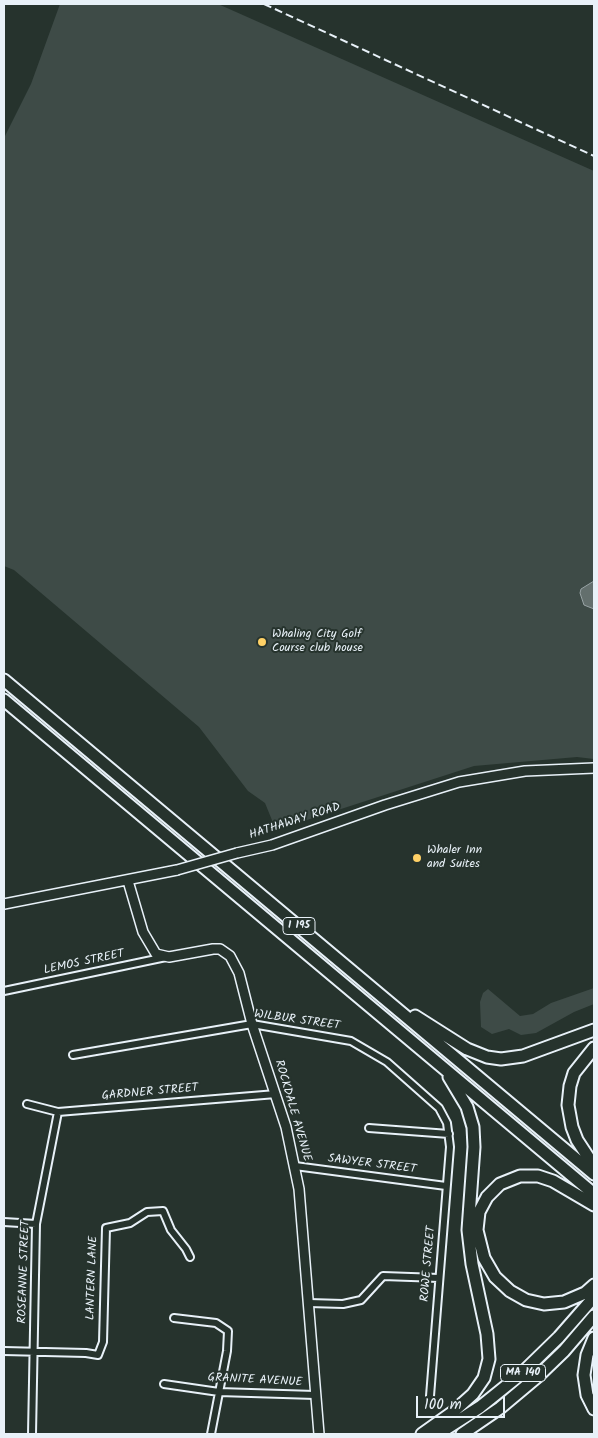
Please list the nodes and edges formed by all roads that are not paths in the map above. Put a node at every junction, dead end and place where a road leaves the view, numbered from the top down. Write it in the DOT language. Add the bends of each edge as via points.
graph roads {
  1 [pos="4,680"];
  2 [pos="4,700"];
  3 [pos="594,768"];
  4 [pos="128,881"];
  5 [pos="4,904"];
  6 [pos="169,957"];
  7 [pos="4,991"];
  8 [pos="377,992"];
  9 [pos="252,1024"];
  10 [pos="594,1030"];
  11 [pos="594,1048"];
  12 [pos="73,1055"];
  13 [pos="437,1062"];
  14 [pos="276,1094"];
  15 [pos="27,1104"];
  16 [pos="58,1112"];
  17 [pos="369,1128"];
  18 [pos="449,1134"];
  19 [pos="295,1166"];
  20 [pos="594,1166"];
  21 [pos="594,1174"];
  22 [pos="446,1186"];
  23 [pos="594,1194"];
  24 [pos="594,1205"];
  25 [pos="4,1222"];
  26 [pos="36,1224"];
  27 [pos="190,1257"];
  28 [pos="439,1278"];
  29 [pos="594,1285"];
  30 [pos="594,1297"];
  31 [pos="309,1303"];
  32 [pos="594,1316"];
  33 [pos="174,1318"];
  34 [pos="594,1338"];
  35 [pos="4,1351"];
  36 [pos="34,1352"];
  37 [pos="164,1384"];
  38 [pos="219,1392"];
  39 [pos="315,1395"];
  40 [pos="430,1396"];
  41 [pos="594,1408"];
  42 [pos="32,1434"];
  43 [pos="211,1434"];
  44 [pos="319,1434"];
  45 [pos="422,1434"];
  46 [pos="438,1434"];
  47 [pos="462,1434"];
  1 -- 8 [label="highway, I 195"];
  2 -- 13 [label="highway, I 195"];
  3 -- 4 [label="main road, HATHAWAY ROAD, bridge" via="525,771 459,782 270,845"];
  4 -- 5 [label="main road, HATHAWAY ROAD"];
  4 -- 6 [label="main road" via="148,945 156,954"];
  6 -- 7 [label="street, LEMOS STREET"];
  6 -- 9 [label="main road, ROCKDALE AVENUE" via="213,948 227,953 238,974"];
  8 -- 10 [label="highway" via="459,1045 494,1058 524,1056"];
  8 -- 21 [label="highway, I 195"];
  9 -- 12 [label="street, WILBUR STREET"];
  9 -- 14 [label="main road, ROCKDALE AVENUE"];
  9 -- 18 [label="street, WILBUR STREET" via="342,1038 366,1048 392,1066 439,1108 446,1118"];
  11 -- 20 [label="highway" via="574,1073 568,1104 577,1140"];
  13 -- 23 [label="highway, I 195"];
  13 -- 45 [label="highway" via="462,1096 473,1127 468,1230 489,1352 486,1372 478,1389"];
  14 -- 16 [label="street, GARDNER STREET"];
  14 -- 19 [label="main road, ROCKDALE AVENUE"];
  15 -- 16 [label="street, GARDNER STREET"];
  16 -- 26 [label="street, ROSEANNE STREET"];
  17 -- 18 [label="street"];
  18 -- 22 [label="street, ROWE STREET"];
  19 -- 22 [label="street, SAWYER STREET"];
  19 -- 31 [label="main road, ROCKDALE AVENUE" via="303,1212"];
  22 -- 28 [label="street, ROWE STREET"];
  24 -- 29 [label="highway" via="553,1181 538,1176 520,1176 500,1184 487,1196 479,1212 477,1230 484,1258 495,1277 526,1300 544,1304 564,1302 585,1293"];
  25 -- 26 [label="street"];
  26 -- 36 [label="street, ROSEANNE STREET"];
  27 -- 36 [label="street, LANTERN LANE" via="171,1230 163,1211 147,1212 130,1223 106,1228 103,1342 98,1355"];
  28 -- 31 [label="street" via="382,1276 361,1300 343,1304"];
  28 -- 40 [label="street, ROWE STREET"];
  30 -- 46 [label="highway, MA 140" via="521,1374 480,1407"];
  31 -- 39 [label="main road, ROCKDALE AVENUE"];
  32 -- 47 [label="highway, MA 140" via="537,1377"];
  33 -- 38 [label="street" via="216,1323 228,1331"];
  34 -- 41 [label="highway" via="587,1354 584,1375 587,1395"];
  35 -- 36 [label="street"];
  36 -- 42 [label="street, ROSEANNE STREET"];
  37 -- 38 [label="street, GRANITE AVENUE"];
  38 -- 39 [label="street, GRANITE AVENUE"];
  38 -- 43 [label="street"];
  39 -- 44 [label="main road, ROCKDALE AVENUE"];
}
